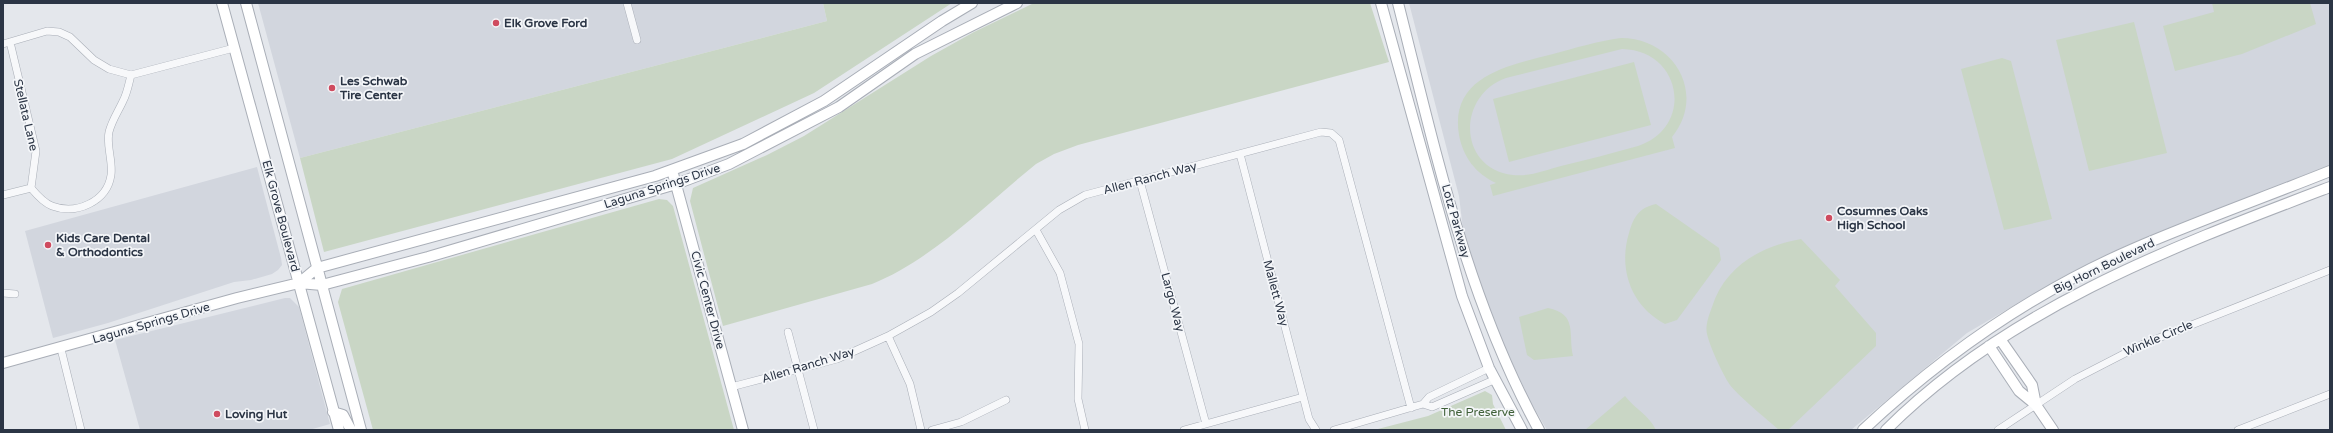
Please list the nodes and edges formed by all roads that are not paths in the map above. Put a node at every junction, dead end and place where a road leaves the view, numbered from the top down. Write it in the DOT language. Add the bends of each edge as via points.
graph roads {
  1 [pos="222,3"];
  2 [pos="246,3"];
  3 [pos="627,3"];
  4 [pos="972,3"];
  5 [pos="1017,3"];
  6 [pos="1381,3"];
  7 [pos="1398,3"];
  8 [pos="637,40"];
  9 [pos="7,43"];
  10 [pos="234,48"];
  11 [pos="131,75"];
  12 [pos="1240,154"];
  13 [pos="672,170"];
  14 [pos="2330,171"];
  15 [pos="1140,181"];
  16 [pos="676,184"];
  17 [pos="2330,187"];
  18 [pos="30,188"];
  19 [pos="3,195"];
  20 [pos="1036,230"];
  21 [pos="317,268"];
  22 [pos="2330,270"];
  23 [pos="299,283"];
  24 [pos="322,285"];
  25 [pos="3,293"];
  26 [pos="15,294"];
  27 [pos="788,332"];
  28 [pos="888,336"];
  29 [pos="2000,339"];
  30 [pos="1989,346"];
  31 [pos="61,349"];
  32 [pos="3,363"];
  33 [pos="1489,368"];
  34 [pos="798,370"];
  35 [pos="1496,379"];
  36 [pos="731,387"];
  37 [pos="2330,394"];
  38 [pos="1303,397"];
  39 [pos="1006,400"];
  40 [pos="1423,404"];
  41 [pos="2036,405"];
  42 [pos="1411,408"];
  43 [pos="334,412"];
  44 [pos="1206,424"];
  45 [pos="81,430"];
  46 [pos="339,430"];
  47 [pos="351,430"];
  48 [pos="361,430"];
  49 [pos="743,430"];
  50 [pos="814,430"];
  51 [pos="921,430"];
  52 [pos="932,430"];
  53 [pos="1085,430"];
  54 [pos="1184,430"];
  55 [pos="1316,430"];
  56 [pos="1334,430"];
  57 [pos="1522,430"];
  58 [pos="1539,430"];
  59 [pos="1863,430"];
  60 [pos="1886,430"];
  61 [pos="1998,430"];
  62 [pos="2054,430"];
  63 [pos="2238,430"];
  1 -- 10 [label="street, Elk Grove Boulevard"];
  2 -- 21 [label="street, Elk Grove Boulevard"];
  3 -- 8 [label="street"];
  4 -- 13 [label="street, Laguna Springs Drive" via="824,101 744,144"];
  5 -- 16 [label="street, Laguna Springs Drive" via="915,54 839,107 729,164"];
  6 -- 33 [label="street, Lotz Parkway" via="1449,254"];
  7 -- 58 [label="street, Lotz Parkway" via="1476,291 1508,370"];
  9 -- 11 [label="street" via="48,31 60,32 70,37 94,60 109,69"];
  9 -- 18 [label="street, Stellata Lane" via="36,151"];
  10 -- 11 [label="street"];
  10 -- 23 [label="street, Elk Grove Boulevard"];
  11 -- 18 [label="street" via="124,101 113,117 108,134 112,156 111,176 104,193 86,206 68,210 51,206"];
  12 -- 15 [label="street, Allen Ranch Way"];
  12 -- 38 [label="street, Mallett Way"];
  12 -- 42 [label="street, Allen Ranch Way" via="1321,132 1331,133 1339,140"];
  13 -- 16 [label="street, Civic Center Drive"];
  13 -- 21 [label="street, Laguna Springs Drive" via="608,190"];
  14 -- 59 [label="street, Big Horn Boulevard" via="2133,249 2068,281 1968,342"];
  15 -- 20 [label="street, Allen Ranch Way" via="1084,195 1059,210"];
  15 -- 44 [label="street, Largo Way"];
  16 -- 24 [label="street, Laguna Springs Drive" via="428,257"];
  16 -- 36 [label="street, Civic Center Drive"];
  17 -- 29 [label="street, Big Horn Boulevard" via="2137,264 2077,293"];
  18 -- 19 [label="street"];
  20 -- 28 [label="street, Allen Ranch Way" via="958,293"];
  20 -- 53 [label="street" via="1060,273 1079,344 1078,399"];
  21 -- 23 [label="street, Laguna Springs Drive"];
  21 -- 24 [label="street, Elk Grove Boulevard"];
  22 -- 41 [label="street, Winkle Circle" via="2141,345 2075,379"];
  23 -- 24 [label="street, Laguna Springs Drive"];
  23 -- 31 [label="street, Laguna Springs Drive" via="237,298"];
  23 -- 43 [label="street, Elk Grove Boulevard"];
  24 -- 48 [label="street, Elk Grove Boulevard"];
  25 -- 26 [label="street"];
  27 -- 34 [label="street"];
  28 -- 34 [label="street, Allen Ranch Way" via="837,359"];
  28 -- 51 [label="street" via="910,384"];
  29 -- 30 [label="street, Big Horn Boulevard"];
  29 -- 41 [label="street" via="2032,385"];
  30 -- 41 [label="street" via="2019,391"];
  30 -- 60 [label="street, Big Horn Boulevard" via="1927,393"];
  31 -- 32 [label="street, Laguna Springs Drive"];
  31 -- 45 [label="street"];
  33 -- 35 [label="street, Lotz Parkway"];
  33 -- 40 [label="street" via="1429,397"];
  34 -- 36 [label="street, Allen Ranch Way"];
  34 -- 50 [label="street"];
  35 -- 40 [label="street" via="1432,407"];
  35 -- 57 [label="street, Lotz Parkway"];
  36 -- 49 [label="street, Civic Center Drive"];
  37 -- 63 [label="street"];
  38 -- 44 [label="street"];
  38 -- 55 [label="street, Mallett Way" via="1309,420"];
  39 -- 52 [label="street" via="961,422"];
  40 -- 42 [label="street"];
  41 -- 61 [label="street, Winkle Circle"];
  41 -- 62 [label="street"];
  42 -- 56 [label="street"];
  43 -- 46 [label="street, Elk Grove Boulevard"];
  43 -- 47 [label="street" via="343,415"];
  44 -- 54 [label="street"];
}
